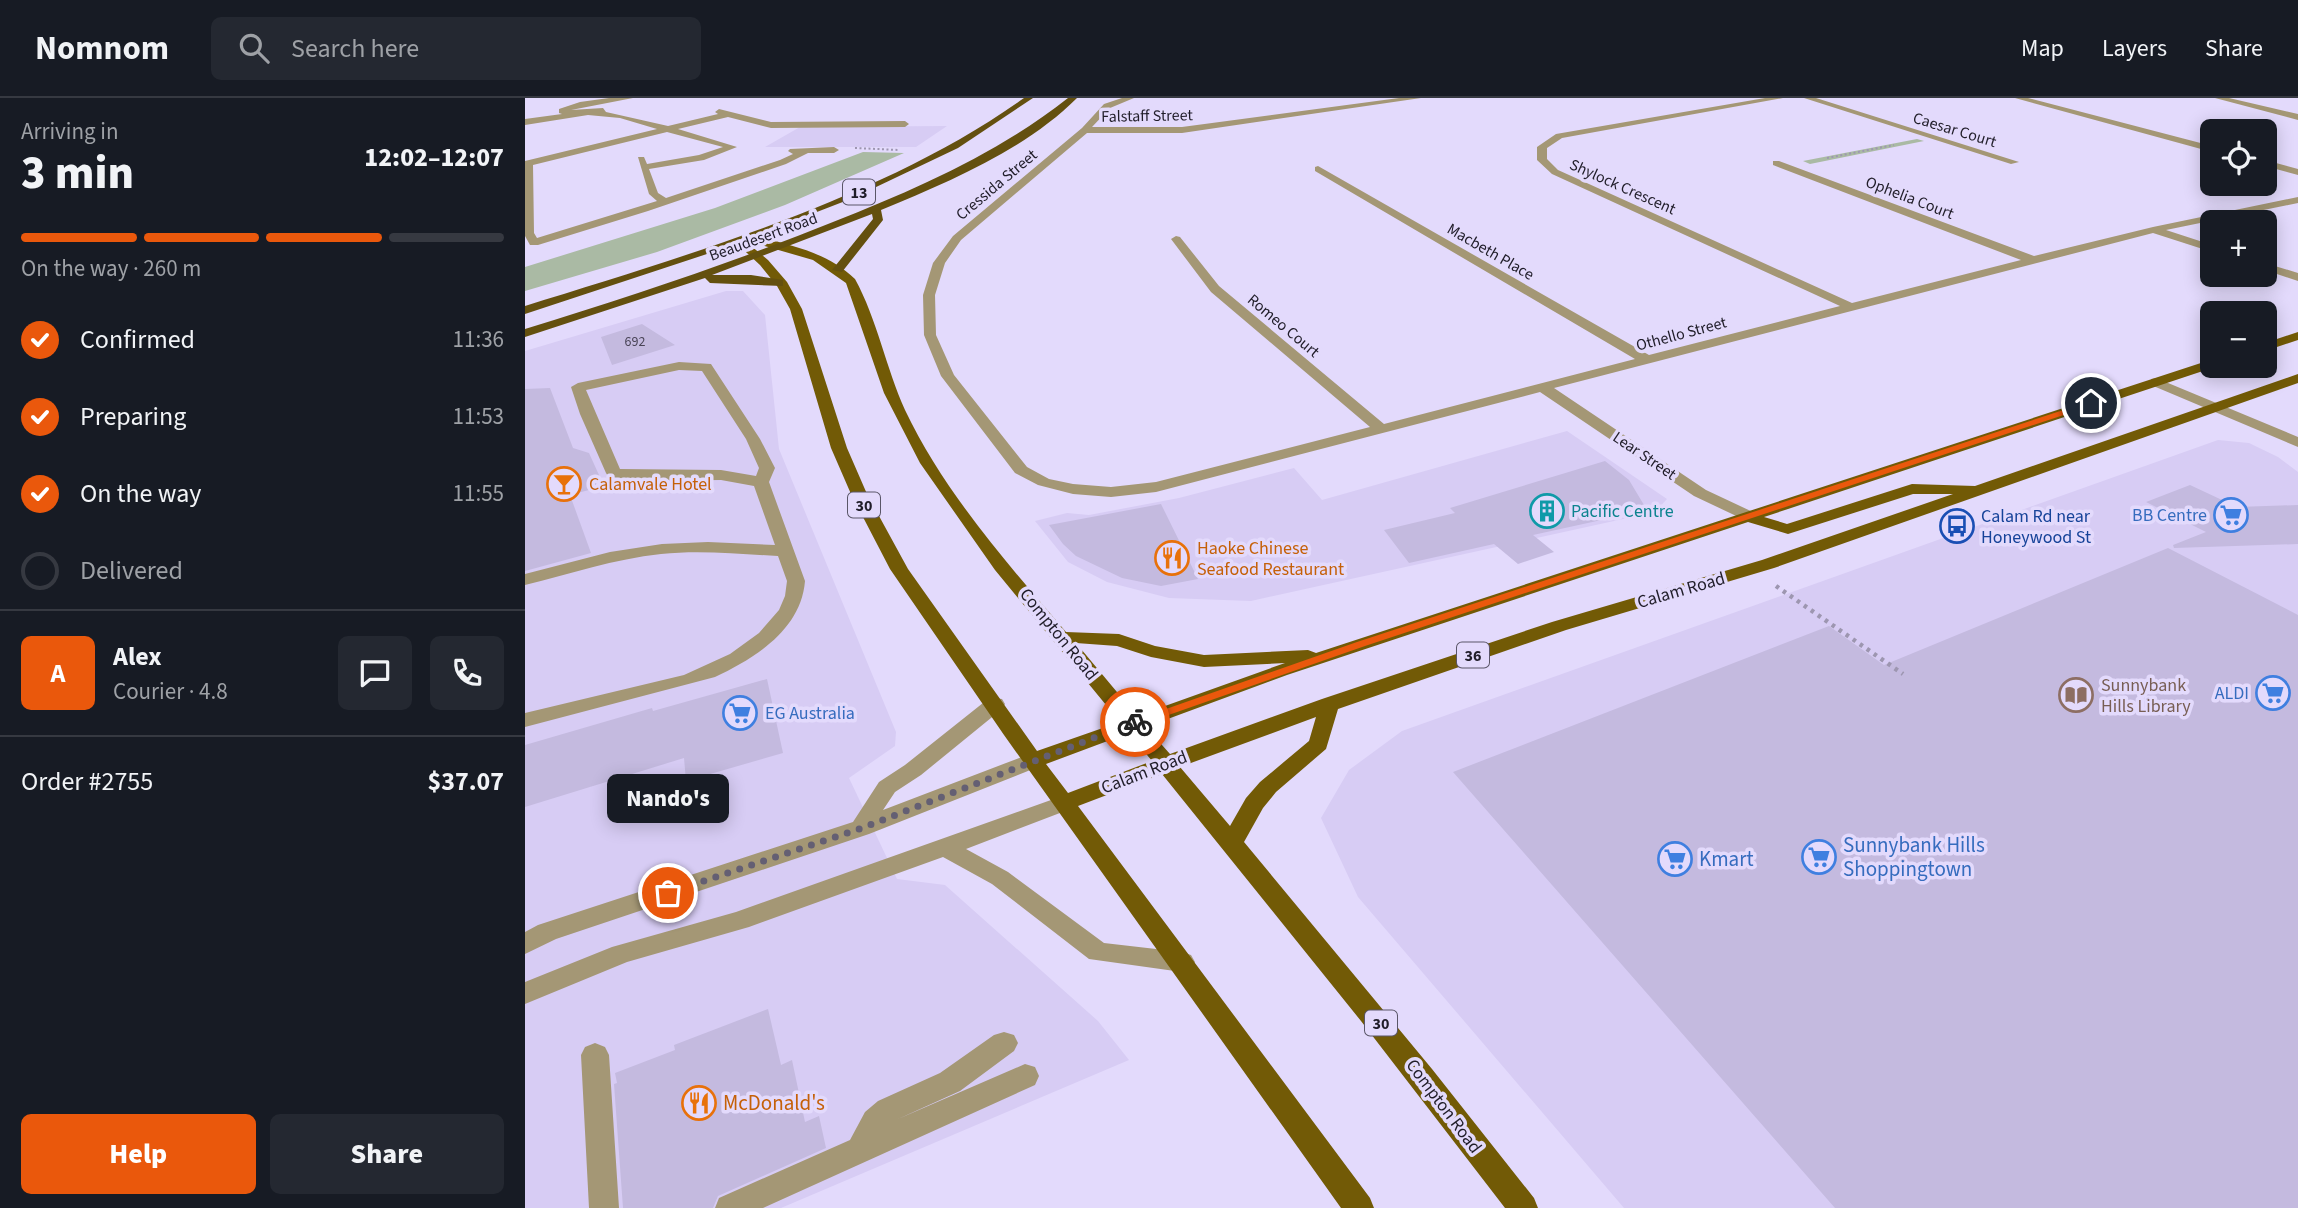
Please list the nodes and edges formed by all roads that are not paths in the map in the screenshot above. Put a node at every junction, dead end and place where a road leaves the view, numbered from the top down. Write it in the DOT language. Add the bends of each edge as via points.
graph roads {
  1 [pos="631,98"];
  2 [pos="1028,98"];
  3 [pos="1073,98"];
  4 [pos="1129,98"];
  5 [pos="1417,98"];
  6 [pos="1779,98"];
  7 [pos="1808,98"];
  8 [pos="2019,98"];
  9 [pos="2219,98"];
  10 [pos="601,102"];
  11 [pos="612,106"];
  12 [pos="1107,106"];
  13 [pos="565,108"];
  14 [pos="706,108"];
  15 [pos="993,110"];
  16 [pos="590,113"];
  17 [pos="576,114"];
  18 [pos="729,114"];
  19 [pos="621,116"];
  20 [pos="2298,117"];
  21 [pos="537,119"];
  22 [pos="525,122"];
  23 [pos="905,124"];
  24 [pos="667,129"];
  25 [pos="1085,130"];
  26 [pos="967,140"];
  27 [pos="2200,146"];
  28 [pos="834,150"];
  29 [pos="786,151"];
  30 [pos="806,151"];
  31 [pos="2014,162"];
  32 [pos="1780,165"];
  33 [pos="2277,166"];
  34 [pos="1318,169"];
  35 [pos="2298,172"];
  36 [pos="2298,200"];
  37 [pos="664,202"];
  38 [pos="876,209"];
  39 [pos="2153,230"];
  40 [pos="743,239"];
  41 [pos="1176,239"];
  42 [pos="530,244"];
  43 [pos="2200,245"];
  44 [pos="780,247"];
  45 [pos="759,255"];
  46 [pos="2033,260"];
  47 [pos="838,270"];
  48 [pos="2277,271"];
  49 [pos="2298,277"];
  50 [pos="690,279"];
  51 [pos="779,284"];
  52 [pos="1851,307"];
  53 [pos="525,310"];
  54 [pos="525,333"];
  55 [pos="2298,336"];
  56 [pos="2277,343"];
  57 [pos="1647,360"];
  58 [pos="2200,368"];
  59 [pos="2298,378"];
  60 [pos="2156,382"];
  61 [pos="1544,387"];
  62 [pos="2216,407"];
  63 [pos="1380,428"];
  64 [pos="2298,442"];
  65 [pos="761,482"];
  66 [pos="1073,489"];
  67 [pos="1980,489"];
  68 [pos="1749,517"];
  69 [pos="786,551"];
  70 [pos="525,580"];
  71 [pos="1061,637"];
  72 [pos="1325,657"];
  73 [pos="995,704"];
  74 [pos="1329,704"];
  75 [pos="525,720"];
  76 [pos="1131,723"];
  77 [pos="1035,760"];
  78 [pos="1165,764"];
  79 [pos="1065,803"];
  80 [pos="862,828"];
  81 [pos="1231,844"];
  82 [pos="945,849"];
  83 [pos="525,944"];
  84 [pos="1182,961"];
  85 [pos="525,993"];
  86 [pos="1004,1043"];
  87 [pos="595,1055"];
  88 [pos="1025,1076"];
  89 [pos="859,1152"];
  90 [pos="604,1208"];
  91 [pos="730,1208"];
  92 [pos="1359,1208"];
  93 [pos="1523,1208"];
  1 -- 10 [label="street"];
  1 -- 11 [label="street"];
  2 -- 26 [label="highway, Beaudesert Road / 13"];
  3 -- 38 [label="highway, Beaudesert Road / 13" via="1006,146"];
  4 -- 12 [label="street"];
  5 -- 25 [label="street, Falstaff Street" via="1182,130"];
  6 -- 52 [label="street, Shylock Crescent" via="1559,136 1542,147 1542,160 1555,172"];
  7 -- 31 [label="street, Caesar Court"];
  8 -- 27 [label="street"];
  9 -- 20 [label="street"];
  10 -- 11 [label="street"];
  10 -- 13 [label="street"];
  11 -- 16 [label="street"];
  11 -- 19 [label="street"];
  12 -- 25 [label="street, Cressida Street"];
  13 -- 17 [label="street"];
  13 -- 21 [label="street"];
  14 -- 18 [label="street"];
  15 -- 26 [label="highway" via="968,130"];
  16 -- 17 [label="street"];
  16 -- 19 [label="street"];
  17 -- 21 [label="street"];
  18 -- 23 [label="street" via="771,125"];
  18 -- 24 [label="street"];
  19 -- 24 [label="street"];
  21 -- 22 [label="street"];
  24 -- 37 [label="street" via="732,147 701,158 643,163 655,194"];
  24 -- 42 [label="street" via="528,163"];
  25 -- 66 [label="street, Cressida Street" via="957,238 939,263 929,295 930,335 948,376 1021,470"];
  26 -- 40 [label="highway, Beaudesert Road / 13" via="886,180"];
  28 -- 30 [label="street"];
  29 -- 30 [label="street"];
  30 -- 37 [label="street"];
  32 -- 46 [label="street, Ophelia Court"];
  33 -- 35 [label="street"];
  34 -- 57 [label="street, Macbeth Place"];
  36 -- 39 [label="street, Othello Street"];
  37 -- 42 [label="street"];
  38 -- 44 [label="highway, Beaudesert Road / 13"];
  38 -- 47 [label="highway" via="878,220"];
  39 -- 43 [label="street"];
  39 -- 46 [label="street, Othello Street"];
  40 -- 44 [label="main road"];
  40 -- 45 [label="main road, 30"];
  40 -- 53 [label="highway, Beaudesert Road / 13"];
  41 -- 63 [label="street, Romeo Court" via="1215,289"];
  44 -- 45 [label="highway, Beaudesert Road / 13"];
  44 -- 47 [label="main road" via="818,258"];
  45 -- 50 [label="highway, Beaudesert Road / 13"];
  45 -- 51 [label="main road, 30"];
  46 -- 52 [label="street, Othello Street"];
  47 -- 71 [label="main road, Compton Road / 30" via="851,282 885,379 920,450 978,534"];
  48 -- 49 [label="street"];
  50 -- 51 [label="highway" via="742,278"];
  50 -- 54 [label="highway, Beaudesert Road / 13"];
  51 -- 73 [label="main road, 30" via="801,316 831,428 872,522 936,624"];
  52 -- 57 [label="street, Othello Street"];
  55 -- 56 [label="main road"];
  57 -- 61 [label="street, Othello Street"];
  58 -- 60 [label="main road"];
  59 -- 62 [label="main road, Calam Road / 36"];
  60 -- 62 [label="street"];
  60 -- 68 [label="main road"];
  61 -- 63 [label="street, Othello Street"];
  61 -- 68 [label="street, Lear Street" via="1700,493"];
  62 -- 64 [label="street"];
  62 -- 67 [label="main road, Calam Road / 36"];
  63 -- 66 [label="street, Othello Street" via="1156,487 1111,492"];
  65 -- 65 [label="street" via="721,475 631,477 614,473 578,387 679,366 706,367 767,468"];
  65 -- 69 [label="street"];
  67 -- 68 [label="main road" via="1912,489 1788,528"];
  67 -- 74 [label="main road, Calam Road / 36" via="1768,564 1559,626"];
  68 -- 72 [label="main road"];
  69 -- 70 [label="street" via="662,549 601,559"];
  69 -- 75 [label="street" via="796,581 795,599 765,636 737,657 681,682"];
  71 -- 72 [label="main road" via="1119,640 1204,660"];
  71 -- 76 [label="main road, Compton Road / 30"];
  72 -- 76 [label="main road"];
  73 -- 77 [label="main road, 30"];
  73 -- 80 [label="street" via="887,787"];
  74 -- 78 [label="main road, Calam Road / 36"];
  74 -- 81 [label="main road" via="1319,744 1261,795"];
  76 -- 77 [label="main road"];
  76 -- 78 [label="main road, Compton Road / 30"];
  77 -- 79 [label="main road, 30"];
  77 -- 80 [label="street"];
  78 -- 79 [label="main road, Calam Road / 36"];
  78 -- 81 [label="main road, Compton Road / 30"];
  79 -- 82 [label="street"];
  79 -- 84 [label="main road, 30"];
  80 -- 83 [label="street" via="547,932"];
  81 -- 93 [label="main road, Compton Road / 30" via="1381,1022"];
  82 -- 84 [label="street" via="1000,878 1098,951"];
  82 -- 85 [label="street" via="729,923 621,954"];
  84 -- 92 [label="main road, 30"];
  86 -- 89 [label="street" via="950,1082 888,1110 875,1121"];
  87 -- 90 [label="street"];
  88 -- 89 [label="street"];
  89 -- 91 [label="street"];
}
